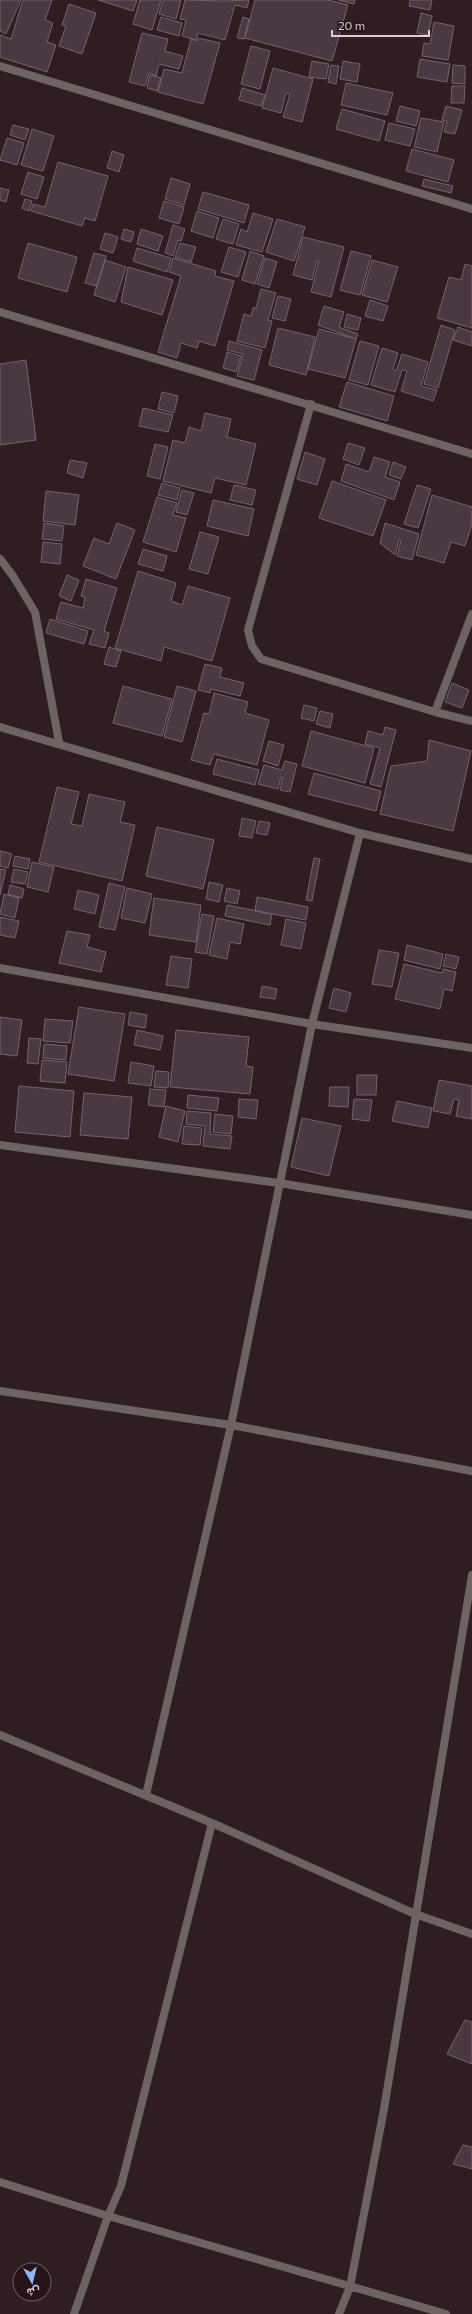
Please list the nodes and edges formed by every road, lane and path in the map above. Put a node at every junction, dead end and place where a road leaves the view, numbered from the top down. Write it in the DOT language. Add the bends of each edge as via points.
graph roads {
  1 [pos="0,66"];
  2 [pos="472,208"];
  3 [pos="0,312"];
  4 [pos="311,404"];
  5 [pos="472,454"];
  6 [pos="0,559"];
  7 [pos="472,614"];
  8 [pos="436,712"];
  9 [pos="472,721"];
  10 [pos="0,727"];
  11 [pos="59,742"];
  12 [pos="360,833"];
  13 [pos="472,859"];
  14 [pos="0,968"];
  15 [pos="312,1024"];
  16 [pos="472,1048"];
  17 [pos="0,1145"];
  18 [pos="279,1183"];
  19 [pos="472,1215"];
  20 [pos="0,1392"];
  21 [pos="231,1426"];
  22 [pos="472,1471"];
  23 [pos="472,1576"];
  24 [pos="0,1735"];
  25 [pos="146,1795"];
  26 [pos="212,1822"];
  27 [pos="415,1914"];
  28 [pos="472,1934"];
  29 [pos="0,2182"];
  30 [pos="108,2216"];
  31 [pos="350,2288"];
  32 [pos="74,2314"];
  33 [pos="339,2314"];
  34 [pos="446,2314"];
  1 -- 2 [label="street"];
  3 -- 4 [label="street"];
  4 -- 5 [label="street"];
  4 -- 8 [label="street" via="248,630 252,646 261,659"];
  6 -- 11 [label="street" via="35,612"];
  7 -- 8 [label="street"];
  8 -- 9 [label="street"];
  10 -- 11 [label="street"];
  11 -- 12 [label="street"];
  12 -- 13 [label="street"];
  12 -- 15 [label="street"];
  14 -- 15 [label="street"];
  15 -- 16 [label="street"];
  15 -- 18 [label="street"];
  17 -- 18 [label="street"];
  18 -- 19 [label="street"];
  18 -- 21 [label="street"];
  20 -- 21 [label="street"];
  21 -- 22 [label="street"];
  21 -- 25 [label="street"];
  23 -- 27 [label="street"];
  24 -- 25 [label="street"];
  25 -- 26 [label="street"];
  26 -- 27 [label="street"];
  26 -- 30 [label="street" via="121,2186"];
  27 -- 28 [label="street"];
  27 -- 31 [label="street" via="384,2109"];
  29 -- 30 [label="street"];
  30 -- 31 [label="street"];
  30 -- 32 [label="street"];
  31 -- 33 [label="street"];
  31 -- 34 [label="street"];
}
